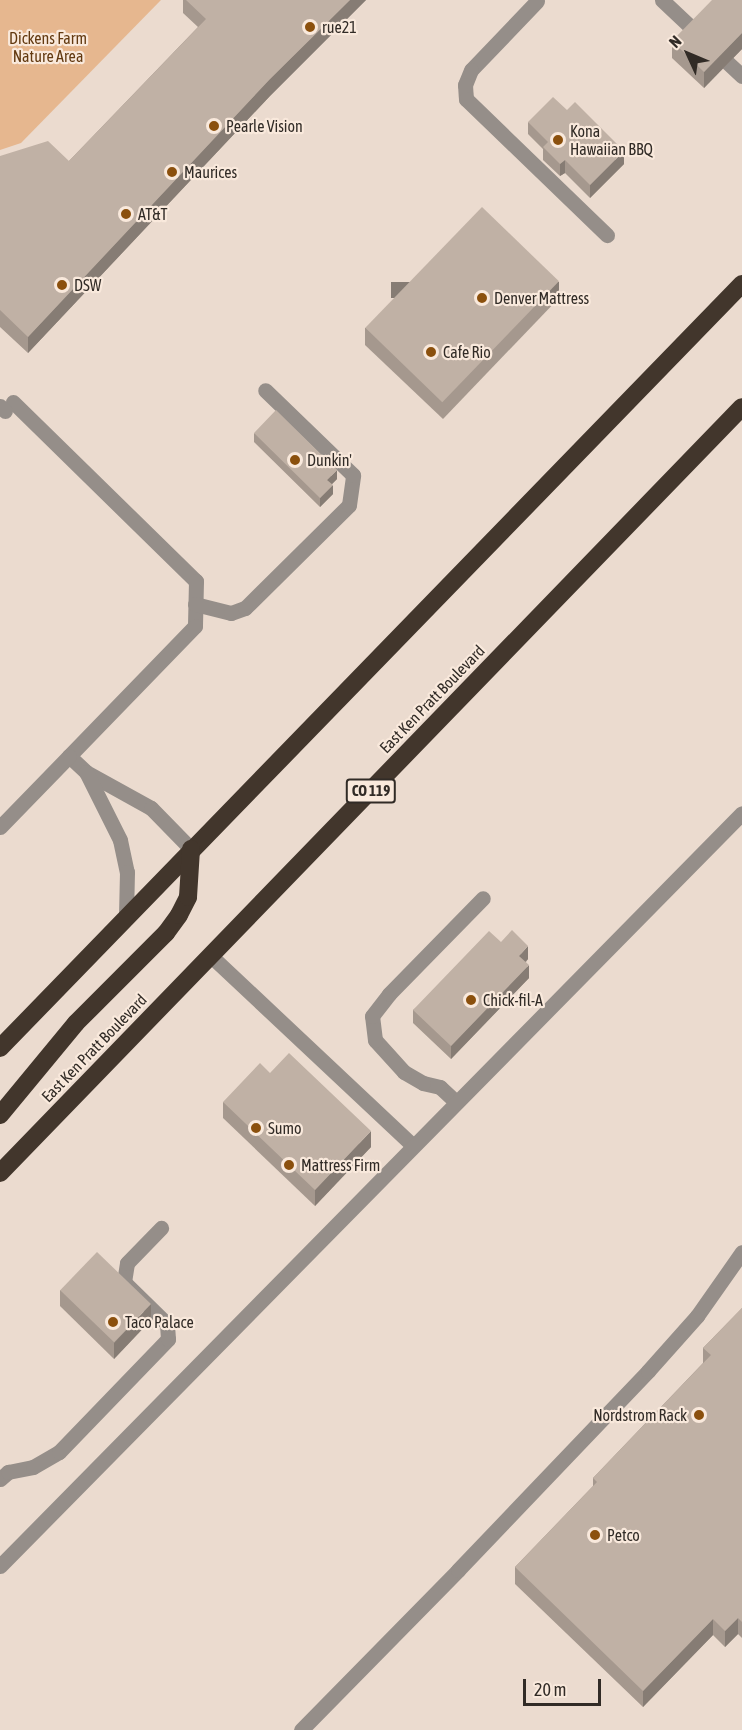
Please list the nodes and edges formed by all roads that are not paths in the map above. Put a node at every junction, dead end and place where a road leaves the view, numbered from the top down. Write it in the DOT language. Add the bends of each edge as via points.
graph roads {
  1 [pos="662,0"];
  2 [pos="537,1"];
  3 [pos="696,33"];
  4 [pos="728,63"];
  5 [pos="742,76"];
  6 [pos="607,235"];
  7 [pos="742,284"];
  8 [pos="265,390"];
  9 [pos="6,406"];
  10 [pos="742,407"];
  11 [pos="195,604"];
  12 [pos="69,756"];
  13 [pos="86,772"];
  14 [pos="742,813"];
  15 [pos="0,827"];
  16 [pos="191,849"];
  17 [pos="483,898"];
  18 [pos="126,917"];
  19 [pos="211,956"];
  20 [pos="0,1048"];
  21 [pos="456,1102"];
  22 [pos="0,1115"];
  23 [pos="413,1146"];
  24 [pos="0,1173"];
  25 [pos="161,1228"];
  26 [pos="742,1252"];
  27 [pos="0,1479"];
  28 [pos="0,1566"];
  29 [pos="301,1730"];
  1 -- 3 [label="lane"];
  2 -- 6 [label="lane" via="471,70 465,85 466,99"];
  4 -- 5 [label="lane"];
  7 -- 16 [label="highway"];
  8 -- 11 [label="lane" via="353,475 349,504 245,608 231,613"];
  9 -- 11 [label="lane" via="196,581"];
  10 -- 19 [label="highway, East Ken Pratt Boulevard / CO 119"];
  11 -- 12 [label="lane" via="195,626"];
  12 -- 13 [label="lane"];
  12 -- 15 [label="lane"];
  13 -- 16 [label="lane" via="151,808"];
  13 -- 18 [label="lane" via="120,840 127,872"];
  14 -- 21 [label="lane"];
  16 -- 18 [label="highway"];
  16 -- 22 [label="highway" via="188,897 179,915 166,933 76,1023"];
  17 -- 21 [label="lane" via="372,1016 375,1040 404,1072 440,1087"];
  18 -- 20 [label="highway"];
  19 -- 23 [label="lane"];
  19 -- 24 [label="highway, East Ken Pratt Boulevard / CO 119"];
  21 -- 23 [label="lane"];
  23 -- 28 [label="lane"];
  25 -- 27 [label="lane" via="127,1263 124,1282 167,1324 168,1339 59,1452 33,1467 8,1472"];
  26 -- 29 [label="lane" via="698,1316 648,1371"];
}
